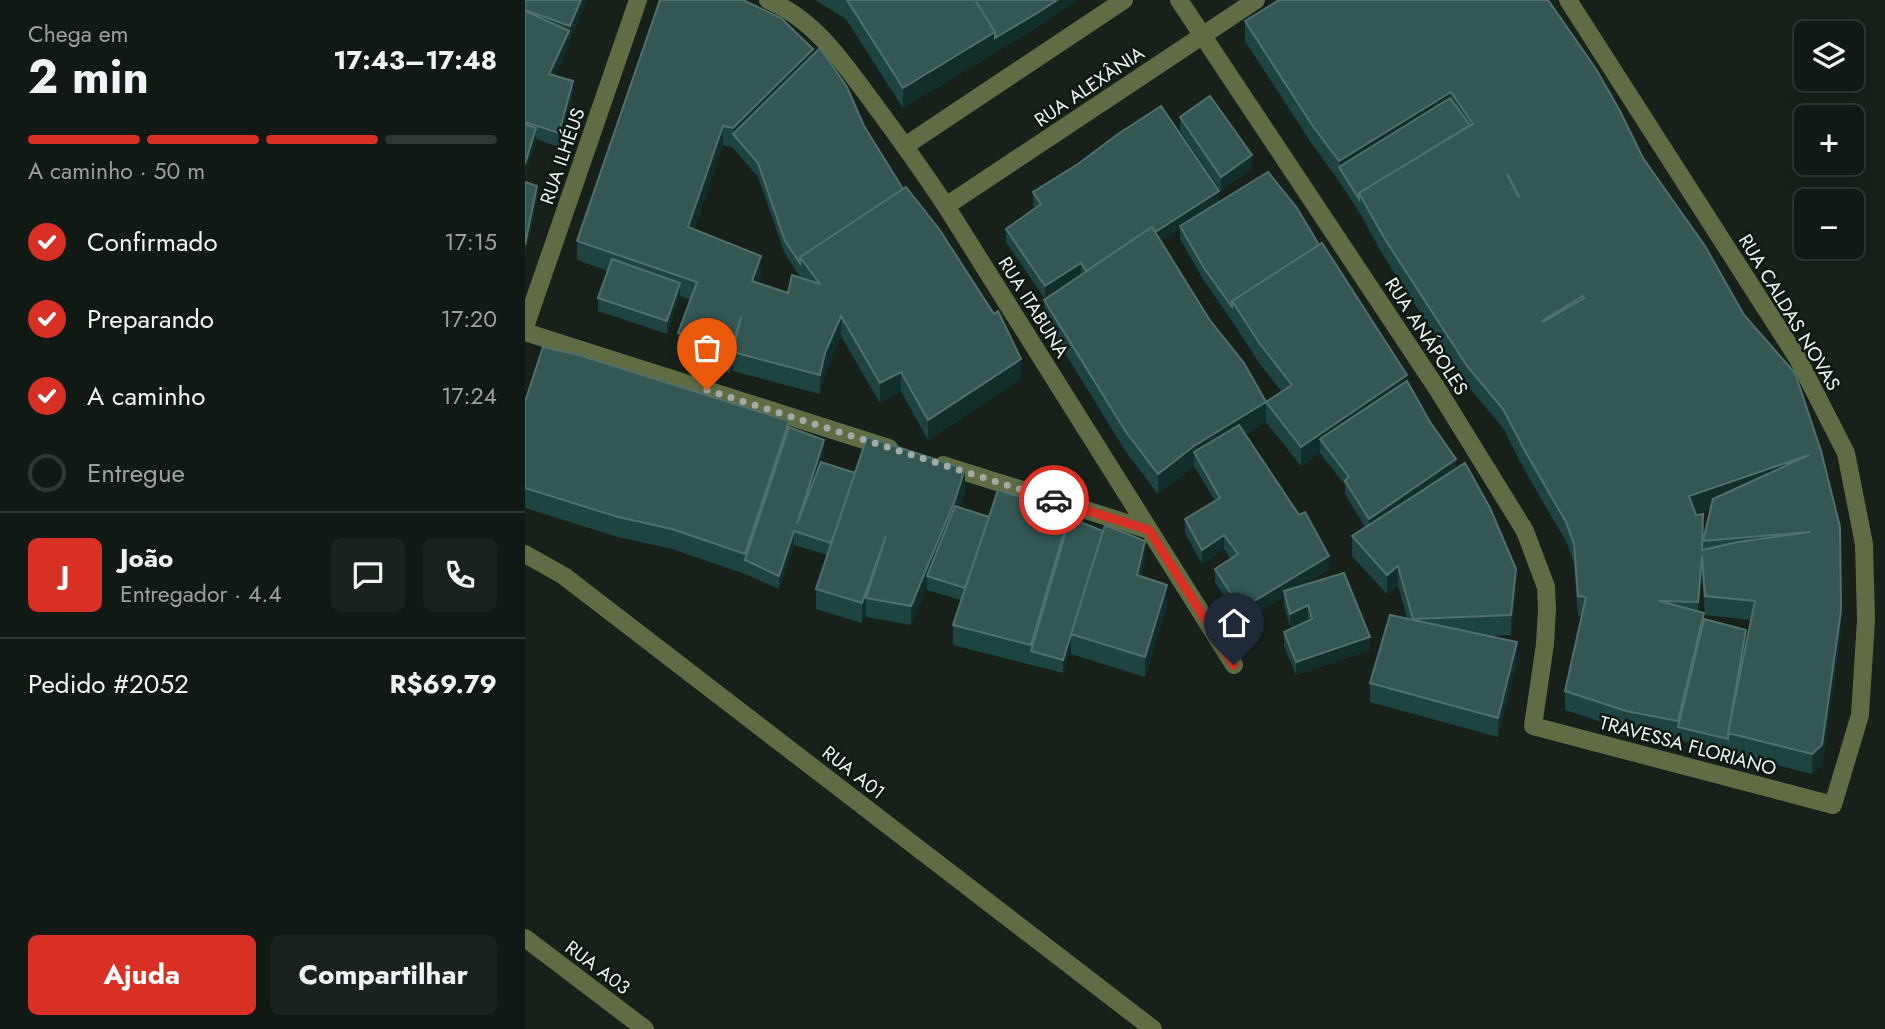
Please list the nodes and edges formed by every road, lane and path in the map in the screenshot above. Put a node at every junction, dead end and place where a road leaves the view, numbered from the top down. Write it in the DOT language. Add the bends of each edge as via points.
graph roads {
  1 [pos="638,0"];
  2 [pos="768,0"];
  3 [pos="1124,0"];
  4 [pos="1178,0"];
  5 [pos="1256,0"];
  6 [pos="1568,0"];
  7 [pos="1202,36"];
  8 [pos="905,146"];
  9 [pos="946,206"];
  10 [pos="525,329"];
  11 [pos="1149,530"];
  12 [pos="525,554"];
  13 [pos="1234,665"];
  14 [pos="1533,726"];
  15 [pos="1833,804"];
  16 [pos="525,938"];
  17 [pos="645,1029"];
  18 [pos="1153,1029"];
  1 -- 10 [label="street, RUA ILHÉUS"];
  2 -- 8 [label="street, RUA ITABUNA" via="815,30"];
  3 -- 8 [label="street"];
  4 -- 7 [label="street, RUA ANÁPOLES"];
  5 -- 7 [label="street, RUA ALEXÂNIA"];
  6 -- 15 [label="street, RUA CALDAS NOVAS" via="1798,359 1846,453 1864,544 1866,620 1860,715"];
  7 -- 9 [label="street, RUA ALEXÂNIA"];
  7 -- 14 [label="street, RUA ANÁPOLES" via="1430,379 1525,531 1546,587 1548,609"];
  8 -- 9 [label="street, RUA ITABUNA"];
  9 -- 11 [label="street, RUA ITABUNA"];
  10 -- 11 [label="street"];
  11 -- 13 [label="street, RUA ITABUNA"];
  12 -- 18 [label="street, RUA A01" via="564,576"];
  14 -- 15 [label="street, TRAVESSA FLORIANO"];
  16 -- 17 [label="street, RUA A03"];
}
